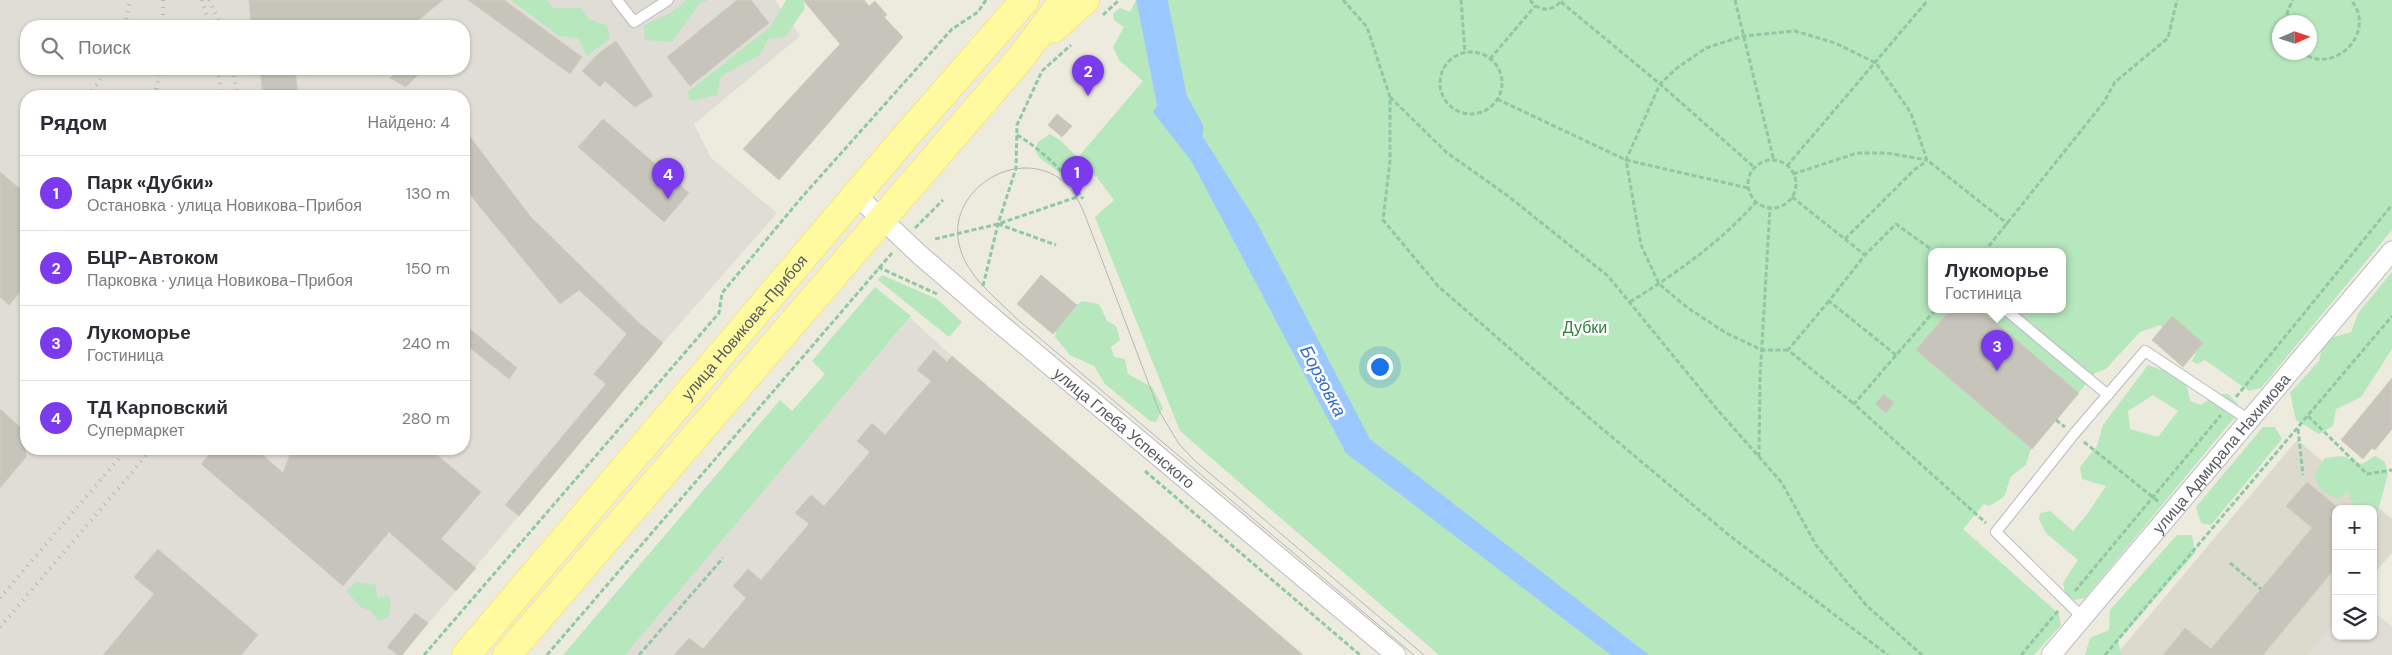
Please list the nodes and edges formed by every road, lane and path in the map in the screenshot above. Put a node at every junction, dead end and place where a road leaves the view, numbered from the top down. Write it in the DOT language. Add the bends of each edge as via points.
graph roads {
  1 [pos="617,0"];
  2 [pos="668,0"];
  3 [pos="986,0"];
  4 [pos="1024,0"];
  5 [pos="1064,0"];
  6 [pos="1119,0"];
  7 [pos="1344,0"];
  8 [pos="1461,0"];
  9 [pos="1530,0"];
  10 [pos="1735,0"];
  11 [pos="1928,0"];
  12 [pos="2177,0"];
  13 [pos="2293,0"];
  14 [pos="2351,0"];
  15 [pos="1562,1"];
  16 [pos="1535,6"];
  17 [pos="1092,10"];
  18 [pos="2287,15"];
  19 [pos="1743,36"];
  20 [pos="1077,39"];
  21 [pos="1465,52"];
  22 [pos="1490,59"];
  23 [pos="2317,59"];
  24 [pos="1018,61"];
  25 [pos="1876,63"];
  26 [pos="1660,84"];
  27 [pos="1390,96"];
  28 [pos="1497,99"];
  29 [pos="1017,135"];
  30 [pos="1626,160"];
  31 [pos="1927,160"];
  32 [pos="1774,161"];
  33 [pos="1787,166"];
  34 [pos="1755,168"];
  35 [pos="1793,174"];
  36 [pos="1748,188"];
  37 [pos="857,196"];
  38 [pos="1077,197"];
  39 [pos="1792,197"];
  40 [pos="1083,199"];
  41 [pos="1756,202"];
  42 [pos="2392,205"];
  43 [pos="1770,208"];
  44 [pos="882,218"];
  45 [pos="998,224"];
  46 [pos="2008,224"];
  47 [pos="935,239"];
  48 [pos="1846,239"];
  49 [pos="1056,246"];
  50 [pos="1929,248"];
  51 [pos="1987,248"];
  52 [pos="2392,251"];
  53 [pos="1866,255"];
  54 [pos="1659,284"];
  55 [pos="983,286"];
  56 [pos="938,295"];
  57 [pos="1829,301"];
  58 [pos="1630,302"];
  59 [pos="1932,313"];
  60 [pos="2010,313"];
  61 [pos="2392,316"];
  62 [pos="1762,350"];
  63 [pos="1788,350"];
  64 [pos="1896,355"];
  65 [pos="2108,394"];
  66 [pos="1854,404"];
  67 [pos="2228,407"];
  68 [pos="2308,416"];
  69 [pos="2056,420"];
  70 [pos="2249,420"];
  71 [pos="2298,428"];
  72 [pos="2074,434"];
  73 [pos="1759,458"];
  74 [pos="1141,467"];
  75 [pos="2392,470"];
  76 [pos="2303,475"];
  77 [pos="2153,496"];
  78 [pos="2170,514"];
  79 [pos="1996,532"];
  80 [pos="724,558"];
  81 [pos="2230,563"];
  82 [pos="2260,589"];
  83 [pos="2066,601"];
  84 [pos="2082,617"];
  85 [pos="424,655"];
  86 [pos="466,655"];
  87 [pos="507,655"];
  88 [pos="547,655"];
  89 [pos="639,655"];
  90 [pos="1360,655"];
  91 [pos="1396,655"];
  92 [pos="1888,655"];
  93 [pos="1922,655"];
  94 [pos="2021,655"];
  95 [pos="2051,655"];
  96 [pos="2105,655"];
  1 -- 2 [label="lane" via="634,22"];
  3 -- 85 [label="path" via="978,12 952,29 802,197 722,293 719,313"];
  4 -- 37 [label="main road, улица Новикова-Прибоя"];
  5 -- 24 [label="main road, улица Новикова-Прибоя"];
  6 -- 17 [label="path"];
  7 -- 27 [label="path" via="1367,28"];
  8 -- 21 [label="path"];
  9 -- 16 [label="path"];
  10 -- 19 [label="path"];
  11 -- 25 [label="path"];
  12 -- 46 [label="path" via="2168,38 2115,82 2104,102"];
  13 -- 18 [label="path"];
  14 -- 23 [label="path" via="2359,16 2356,39 2339,56"];
  15 -- 16 [label="path" via="1551,9"];
  15 -- 26 [label="path"];
  16 -- 22 [label="path"];
  17 -- 24 [label="main road"];
  19 -- 25 [label="path" via="1795,31 1836,43"];
  19 -- 26 [label="path" via="1706,48"];
  19 -- 32 [label="path"];
  20 -- 29 [label="path" via="1042,71 1018,125"];
  21 -- 22 [label="path" via="1479,53"];
  21 -- 28 [label="path" via="1451,59 1441,75 1440,85 1447,103 1461,111 1476,113"];
  22 -- 28 [label="path" via="1500,72 1502,83"];
  24 -- 44 [label="main road, улица Новикова-Прибоя"];
  25 -- 31 [label="path" via="1911,114"];
  25 -- 33 [label="path"];
  26 -- 30 [label="path"];
  26 -- 34 [label="path"];
  27 -- 58 [label="path" via="1446,152 1608,276"];
  27 -- 92 [label="path" via="1390,161 1384,220 1438,286 1725,531"];
  28 -- 30 [label="path"];
  29 -- 40 [label="path" via="1032,144 1072,182"];
  29 -- 45 [label="path" via="1016,168"];
  30 -- 36 [label="path"];
  30 -- 54 [label="path" via="1641,245"];
  31 -- 35 [label="path" via="1887,153 1857,153"];
  31 -- 46 [label="path"];
  31 -- 48 [label="path"];
  32 -- 33 [label="path"];
  32 -- 34 [label="path"];
  33 -- 35 [label="path"];
  34 -- 36 [label="path"];
  35 -- 39 [label="path"];
  36 -- 41 [label="path"];
  37 -- 44 [label="street, улица Глеба Успенского"];
  37 -- 86 [label="main road, улица Новикова-Прибоя"];
  38 -- 45 [label="path"];
  39 -- 43 [label="path" via="1783,206"];
  39 -- 48 [label="path"];
  41 -- 43 [label="path"];
  41 -- 54 [label="path" via="1734,227"];
  42 -- 67 [label="path"];
  43 -- 62 [label="path"];
  44 -- 87 [label="main road, улица Новикова-Прибоя"];
  44 -- 91 [label="street, улица Глеба Успенского" via="986,312"];
  45 -- 47 [label="path"];
  45 -- 49 [label="path"];
  45 -- 55 [label="path"];
  46 -- 51 [label="path"];
  48 -- 53 [label="path"];
  50 -- 53 [label="path" via="1896,224"];
  52 -- 70 [label="street, улица Адмирала Нахимова"];
  53 -- 57 [label="path"];
  54 -- 58 [label="path"];
  54 -- 62 [label="path" via="1726,333"];
  56 -- 88 [label="path" via="878,268"];
  57 -- 63 [label="path"];
  57 -- 64 [label="path"];
  58 -- 73 [label="path"];
  59 -- 64 [label="path"];
  60 -- 65 [label="lane"];
  61 -- 68 [label="path"];
  62 -- 63 [label="path"];
  62 -- 73 [label="path"];
  63 -- 66 [label="path"];
  64 -- 66 [label="path"];
  65 -- 67 [label="lane" via="2145,351"];
  65 -- 72 [label="lane"];
  66 -- 79 [label="path"];
  67 -- 70 [label="lane"];
  67 -- 77 [label="path"];
  68 -- 71 [label="path"];
  68 -- 75 [label="path" via="2367,474"];
  69 -- 72 [label="path"];
  70 -- 78 [label="street, улица Адмирала Нахимова"];
  71 -- 76 [label="path"];
  71 -- 96 [label="path"];
  72 -- 77 [label="path"];
  72 -- 79 [label="lane"];
  73 -- 93 [label="path" via="1782,483 1822,553 1867,606"];
  74 -- 90 [label="path"];
  77 -- 78 [label="path"];
  77 -- 83 [label="path"];
  78 -- 84 [label="street, улица Адмирала Нахимова"];
  79 -- 83 [label="lane"];
  80 -- 89 [label="path"];
  81 -- 82 [label="path"];
  83 -- 84 [label="lane"];
  83 -- 94 [label="path"];
  84 -- 95 [label="street, улица Адмирала Нахимова"];
}
